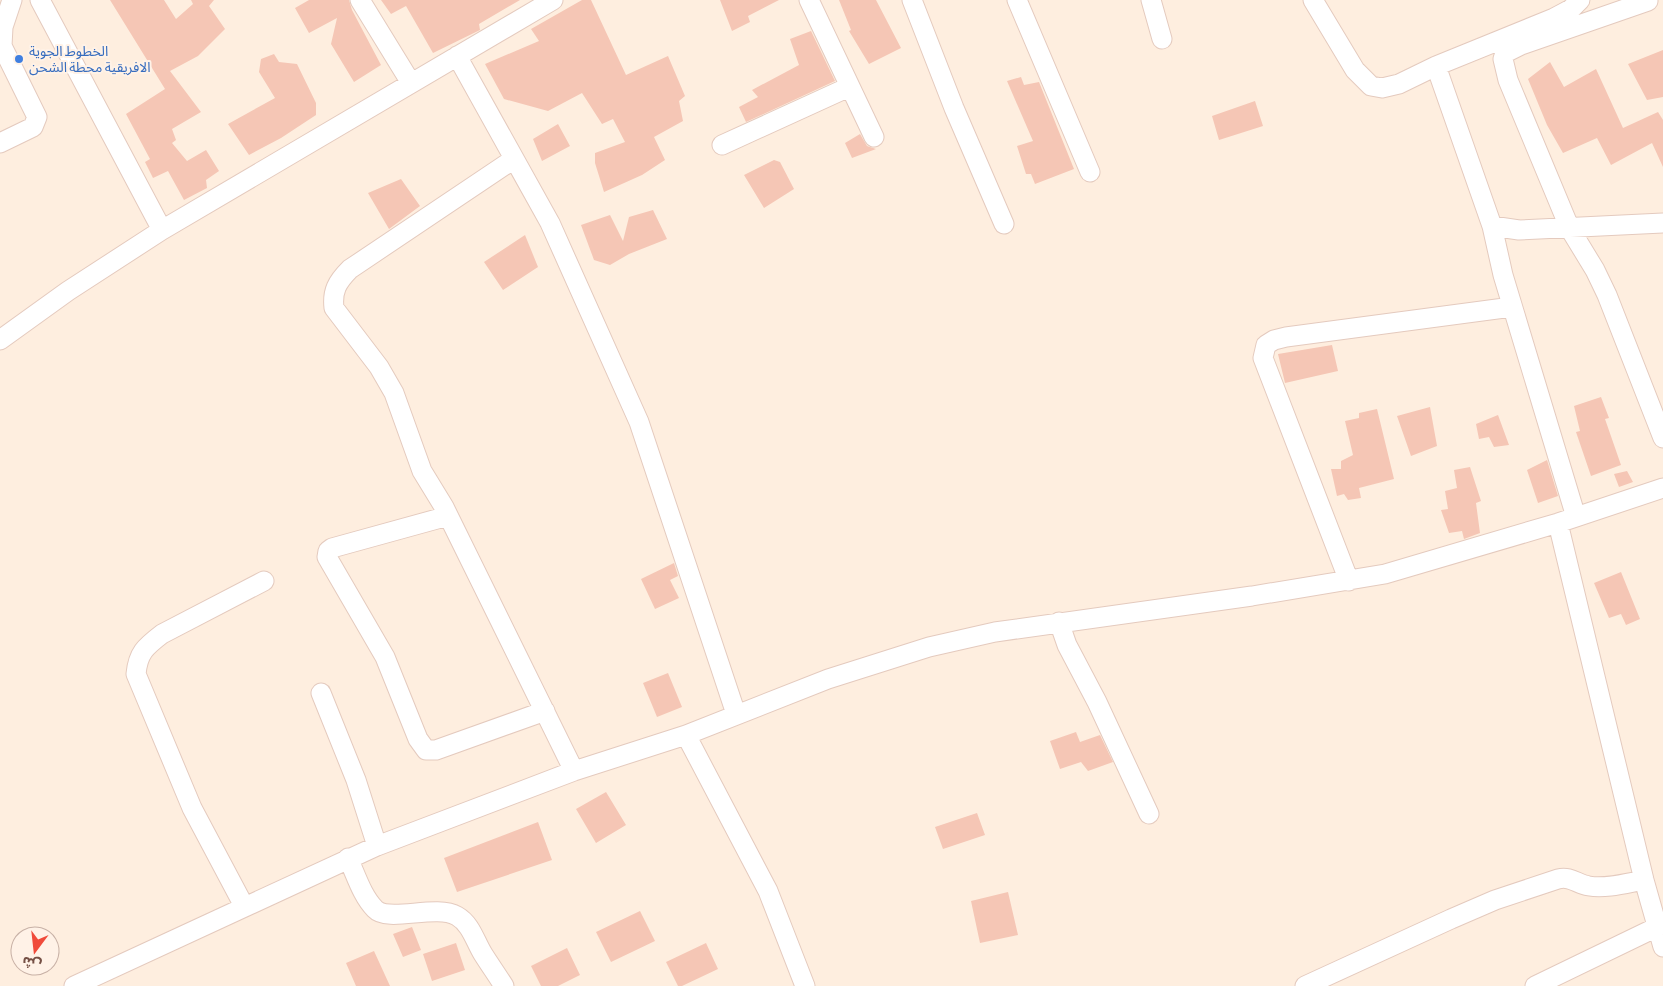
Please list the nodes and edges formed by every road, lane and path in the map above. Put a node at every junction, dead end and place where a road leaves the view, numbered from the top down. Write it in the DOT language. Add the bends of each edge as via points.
graph roads {
  1 [pos="12,0"];
  2 [pos="40,0"];
  3 [pos="360,0"];
  4 [pos="553,0"];
  5 [pos="809,0"];
  6 [pos="912,0"];
  7 [pos="1017,0"];
  8 [pos="1151,0"];
  9 [pos="1313,0"];
  10 [pos="1580,0"];
  11 [pos="1648,1"];
  12 [pos="1,28"];
  13 [pos="1162,39"];
  14 [pos="2,53"];
  15 [pos="457,56"];
  16 [pos="1436,66"];
  17 [pos="411,83"];
  18 [pos="850,87"];
  19 [pos="874,137"];
  20 [pos="0,143"];
  21 [pos="722,145"];
  22 [pos="514,159"];
  23 [pos="1090,172"];
  24 [pos="1663,223"];
  25 [pos="1004,224"];
  26 [pos="1492,226"];
  27 [pos="1570,229"];
  28 [pos="162,230"];
  29 [pos="1512,307"];
  30 [pos="0,340"];
  31 [pos="1663,438"];
  32 [pos="1663,488"];
  33 [pos="448,516"];
  34 [pos="1576,517"];
  35 [pos="1558,523"];
  36 [pos="264,581"];
  37 [pos="1349,581"];
  38 [pos="1059,622"];
  39 [pos="321,693"];
  40 [pos="545,711"];
  41 [pos="736,714"];
  42 [pos="686,735"];
  43 [pos="574,771"];
  44 [pos="1149,814"];
  45 [pos="377,846"];
  46 [pos="348,858"];
  47 [pos="1652,890"];
  48 [pos="244,906"];
  49 [pos="1657,927"];
  50 [pos="1663,947"];
  51 [pos="74,986"];
  52 [pos="504,986"];
  53 [pos="806,986"];
  54 [pos="1305,986"];
  55 [pos="1535,986"];
  1 -- 12 [label="street"];
  2 -- 28 [label="street"];
  3 -- 17 [label="street"];
  4 -- 15 [label="street"];
  5 -- 18 [label="street"];
  6 -- 25 [label="street"];
  7 -- 23 [label="street"];
  8 -- 13 [label="street"];
  9 -- 16 [label="street" via="1355,70 1371,86 1382,88 1399,84"];
  10 -- 16 [label="street" via="1554,18"];
  11 -- 27 [label="street" via="1505,53 1503,59 1508,80"];
  12 -- 14 [label="street"];
  14 -- 20 [label="street" via="37,117 33,127"];
  15 -- 17 [label="street"];
  15 -- 22 [label="street"];
  16 -- 26 [label="street"];
  17 -- 28 [label="street"];
  18 -- 19 [label="street"];
  18 -- 21 [label="street"];
  22 -- 33 [label="street" via="350,269 335,287 333,297 334,308 394,393 422,471"];
  22 -- 41 [label="street" via="550,223 639,422"];
  24 -- 27 [label="street"];
  26 -- 27 [label="street" via="1505,230"];
  26 -- 29 [label="street"];
  27 -- 31 [label="street" via="1607,295"];
  28 -- 30 [label="street"];
  29 -- 34 [label="street"];
  29 -- 37 [label="street" via="1286,337 1266,345 1263,358"];
  32 -- 34 [label="street"];
  33 -- 40 [label="street"];
  33 -- 40 [label="street" via="332,548 327,557 385,657 418,739 426,750 436,750"];
  34 -- 35 [label="street"];
  35 -- 37 [label="street" via="1446,558"];
  35 -- 47 [label="street"];
  36 -- 48 [label="street" via="162,634 147,646 138,659 136,674 192,808"];
  37 -- 38 [label="street"];
  38 -- 41 [label="street" via="929,647 828,679"];
  38 -- 44 [label="street" via="1067,645"];
  39 -- 45 [label="street" via="356,780"];
  40 -- 43 [label="street"];
  41 -- 42 [label="street"];
  42 -- 43 [label="street"];
  42 -- 53 [label="street" via="768,891"];
  43 -- 45 [label="street"];
  45 -- 46 [label="street"];
  46 -- 48 [label="street"];
  46 -- 52 [label="street" via="362,890 376,911 383,914 449,912 458,917 468,926"];
  47 -- 49 [label="street"];
  47 -- 54 [label="street" via="1616,885 1589,886 1566,877 1558,879 1468,911"];
  48 -- 51 [label="street"];
  49 -- 50 [label="street"];
  49 -- 55 [label="street"];
}
